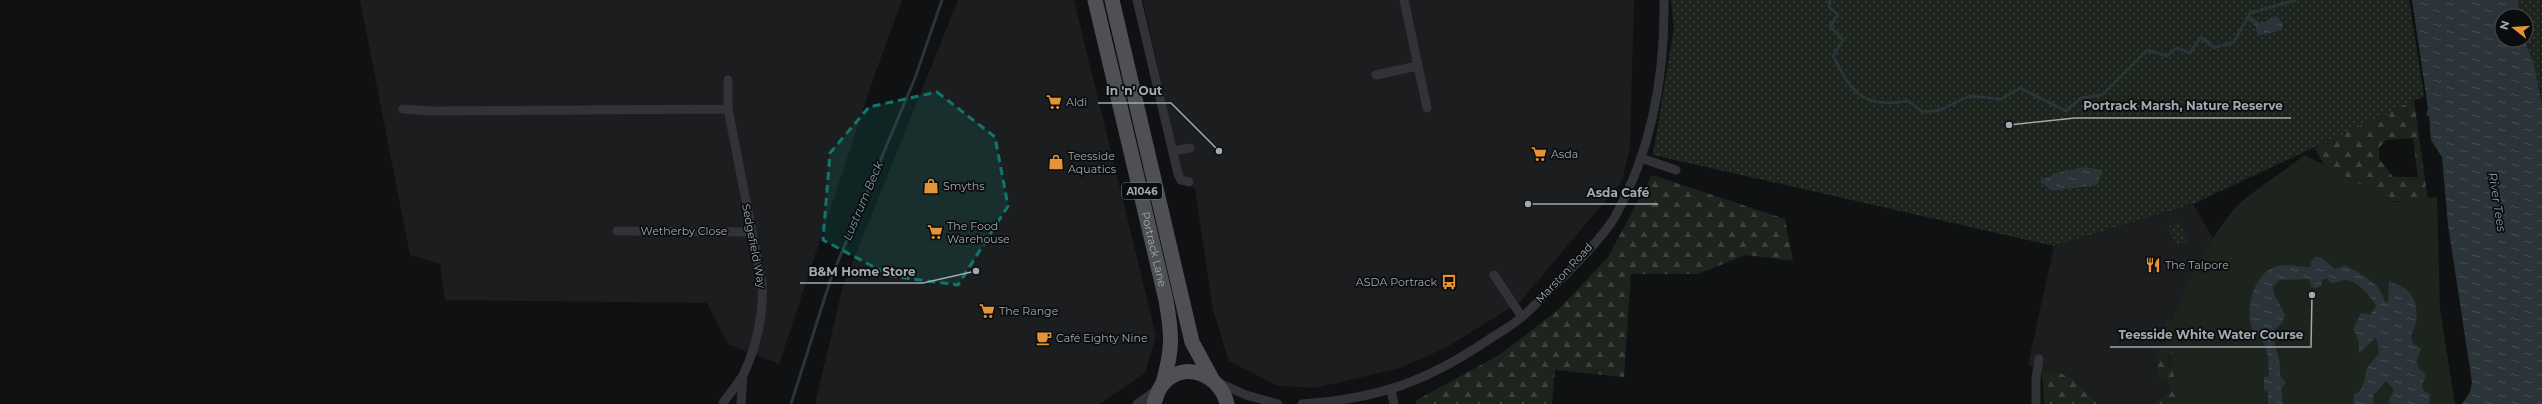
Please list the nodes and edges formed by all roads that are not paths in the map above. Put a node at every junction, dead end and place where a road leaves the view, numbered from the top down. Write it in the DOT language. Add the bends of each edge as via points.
graph roads {
  1 [pos="1095,0"];
  2 [pos="1112,0"];
  3 [pos="1137,0"];
  4 [pos="1404,0"];
  5 [pos="1664,0"];
  6 [pos="1418,66"];
  7 [pos="1376,75"];
  8 [pos="728,80"];
  9 [pos="1427,108"];
  10 [pos="403,109"];
  11 [pos="728,109"];
  12 [pos="1190,148"];
  13 [pos="1173,151"];
  14 [pos="1641,158"];
  15 [pos="1676,170"];
  16 [pos="1189,182"];
  17 [pos="617,231"];
  18 [pos="752,232"];
  19 [pos="1494,275"];
  20 [pos="1522,317"];
  21 [pos="2039,359"];
  22 [pos="744,373"];
  23 [pos="1214,380"];
  24 [pos="1161,386"];
  25 [pos="1391,390"];
  26 [pos="722,404"];
  27 [pos="733,404"];
  28 [pos="741,404"];
  29 [pos="1137,404"];
  30 [pos="1154,404"];
  31 [pos="1227,404"];
  32 [pos="1278,404"];
  33 [pos="1302,404"];
  34 [pos="1394,404"];
  35 [pos="2036,404"];
  1 -- 24 [label="main road, Portrack Lane / A1046" via="1166,300 1172,336 1171,354"];
  2 -- 23 [label="main road, Portrack Lane / A1046" via="1192,342"];
  3 -- 13 [label="street"];
  4 -- 6 [label="street"];
  5 -- 14 [label="street, Marston Road" via="1663,70"];
  6 -- 7 [label="street"];
  6 -- 9 [label="street"];
  8 -- 11 [label="street, Sedgefield Way"];
  10 -- 11 [label="street"];
  11 -- 18 [label="street, Sedgefield Way"];
  12 -- 13 [label="street"];
  13 -- 16 [label="street" via="1181,180"];
  14 -- 15 [label="street"];
  14 -- 20 [label="street, Marston Road" via="1616,216 1574,266"];
  17 -- 18 [label="street, Wetherby Close"];
  18 -- 22 [label="street, Sedgefield Way" via="763,299 760,321"];
  19 -- 20 [label="street"];
  20 -- 25 [label="street, Marston Road" via="1446,368"];
  21 -- 35 [label="street"];
  22 -- 26 [label="street, Sedgefield Way"];
  22 -- 28 [label="street"];
  23 -- 24 [label="main road" via="1195,371 1178,373"];
  23 -- 31 [label="main road, Portrack Lane / A1046" via="1225,393"];
  23 -- 32 [label="street" via="1246,395"];
  24 -- 29 [label="street"];
  24 -- 30 [label="main road, Portrack Lane / A1046"];
  25 -- 33 [label="street, Marston Road" via="1349,399"];
  25 -- 34 [label="street"];
  26 -- 27 [label="street"];
}
